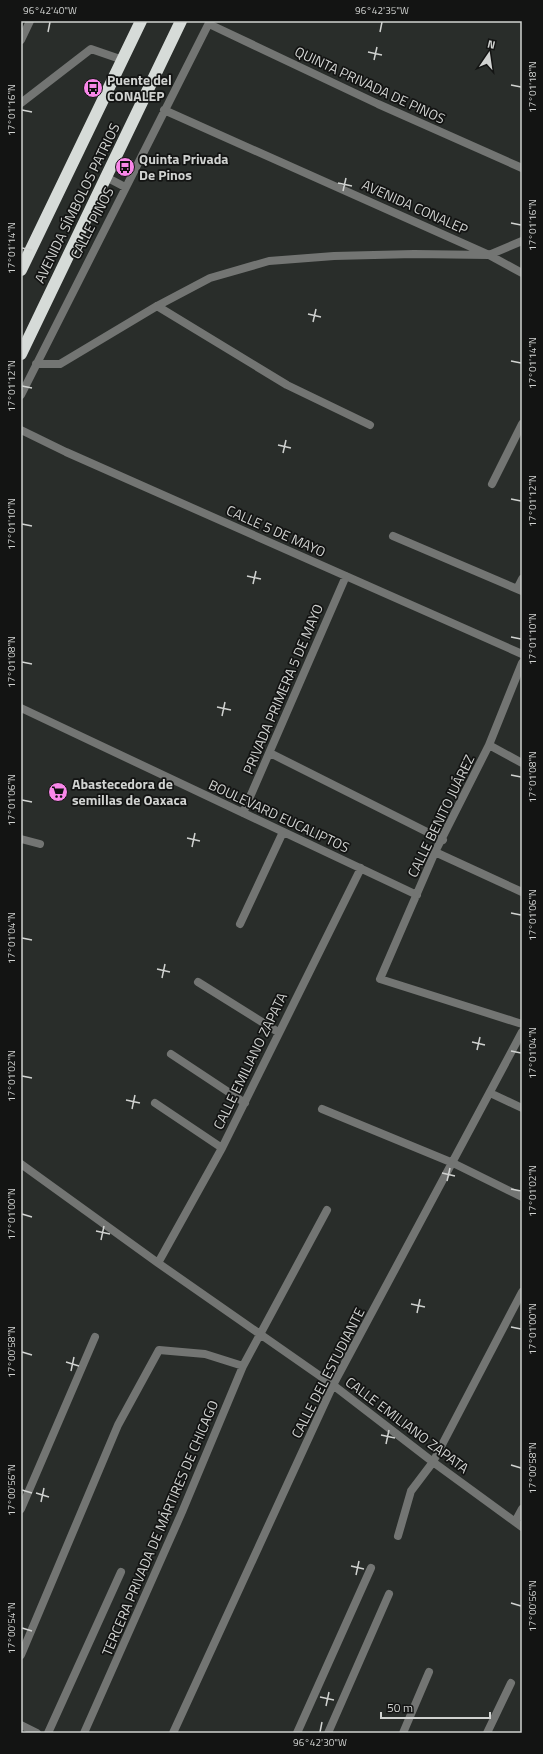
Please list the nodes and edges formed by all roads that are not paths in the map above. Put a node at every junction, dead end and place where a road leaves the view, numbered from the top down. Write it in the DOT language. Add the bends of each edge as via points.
graph roads {
  1 [pos="30,21"];
  2 [pos="142,21"];
  3 [pos="181,21"];
  4 [pos="209,22"];
  5 [pos="21,40"];
  6 [pos="123,60"];
  7 [pos="21,103"];
  8 [pos="164,110"];
  9 [pos="522,168"];
  10 [pos="106,177"];
  11 [pos="125,187"];
  12 [pos="522,241"];
  13 [pos="489,255"];
  14 [pos="21,270"];
  15 [pos="522,273"];
  16 [pos="157,306"];
  17 [pos="21,354"];
  18 [pos="36,364"];
  19 [pos="21,395"];
  20 [pos="522,424"];
  21 [pos="370,425"];
  22 [pos="21,430"];
  23 [pos="492,484"];
  24 [pos="393,536"];
  25 [pos="346,576"];
  26 [pos="522,579"];
  27 [pos="519,590"];
  28 [pos="522,654"];
  29 [pos="522,663"];
  30 [pos="21,708"];
  31 [pos="490,745"];
  32 [pos="270,754"];
  33 [pos="522,763"];
  34 [pos="243,813"];
  35 [pos="283,832"];
  36 [pos="21,839"];
  37 [pos="442,840"];
  38 [pos="40,844"];
  39 [pos="436,852"];
  40 [pos="361,868"];
  41 [pos="522,892"];
  42 [pos="417,895"];
  43 [pos="240,924"];
  44 [pos="198,982"];
  45 [pos="522,1024"];
  46 [pos="278,1032"];
  47 [pos="522,1032"];
  48 [pos="171,1054"];
  49 [pos="490,1093"];
  50 [pos="155,1103"];
  51 [pos="245,1103"];
  52 [pos="522,1108"];
  53 [pos="322,1109"];
  54 [pos="222,1148"];
  55 [pos="453,1163"];
  56 [pos="21,1164"];
  57 [pos="522,1197"];
  58 [pos="327,1210"];
  59 [pos="158,1263"];
  60 [pos="522,1292"];
  61 [pos="260,1335"];
  62 [pos="95,1337"];
  63 [pos="244,1366"];
  64 [pos="333,1385"];
  65 [pos="433,1462"];
  66 [pos="21,1509"];
  67 [pos="522,1509"];
  68 [pos="519,1524"];
  69 [pos="398,1536"];
  70 [pos="371,1568"];
  71 [pos="121,1572"];
  72 [pos="389,1594"];
  73 [pos="21,1655"];
  74 [pos="429,1672"];
  75 [pos="511,1683"];
  76 [pos="21,1725"];
  77 [pos="37,1733"];
  78 [pos="48,1733"];
  79 [pos="84,1733"];
  80 [pos="173,1733"];
  81 [pos="297,1733"];
  82 [pos="328,1733"];
  83 [pos="403,1733"];
  84 [pos="487,1733"];
  1 -- 5 [label="street"];
  2 -- 6 [label="highway, AVENIDA SÍMBOLOS PATRIOS"];
  3 -- 10 [label="highway, AVENIDA SÍMBOLOS PATRIOS"];
  4 -- 8 [label="street, CALLE PINOS"];
  4 -- 9 [label="street, QUINTA PRIVADA DE PINOS" via="378,104"];
  6 -- 7 [label="street" via="91,49"];
  6 -- 14 [label="highway, AVENIDA SÍMBOLOS PATRIOS"];
  8 -- 11 [label="street, CALLE PINOS"];
  8 -- 13 [label="street, AVENIDA CONALEP"];
  10 -- 11 [label="street"];
  10 -- 17 [label="highway, AVENIDA SÍMBOLOS PATRIOS"];
  11 -- 18 [label="street, CALLE PINOS"];
  12 -- 13 [label="street"];
  13 -- 15 [label="street, AVENIDA CONALEP"];
  13 -- 16 [label="street" via="334,256 269,261 210,278"];
  16 -- 18 [label="street" via="60,364"];
  16 -- 21 [label="street" via="287,385"];
  18 -- 19 [label="street, CALLE PINOS"];
  20 -- 23 [label="street"];
  22 -- 25 [label="street, CALLE 5 DE MAYO" via="73,456"];
  24 -- 27 [label="street"];
  25 -- 28 [label="street, CALLE 5 DE MAYO"];
  25 -- 32 [label="street, PRIVADA PRIMERA 5 DE MAYO"];
  26 -- 27 [label="street"];
  29 -- 31 [label="street, CALLE BENITO JUÁREZ"];
  30 -- 34 [label="street, BOULEVARD EUCALIPTOS"];
  31 -- 33 [label="street"];
  31 -- 37 [label="street, CALLE BENITO JUÁREZ"];
  32 -- 34 [label="street, PRIVADA PRIMERA 5 DE MAYO"];
  32 -- 37 [label="street"];
  34 -- 35 [label="street, BOULEVARD EUCALIPTOS"];
  35 -- 40 [label="street, BOULEVARD EUCALIPTOS"];
  35 -- 43 [label="street"];
  36 -- 38 [label="street"];
  37 -- 39 [label="street, CALLE BENITO JUÁREZ"];
  39 -- 41 [label="street"];
  39 -- 42 [label="street, CALLE BENITO JUÁREZ"];
  40 -- 42 [label="street, BOULEVARD EUCALIPTOS"];
  40 -- 46 [label="street, CALLE EMILIANO ZAPATA"];
  42 -- 45 [label="street, CALLE BENITO JUÁREZ" via="380,979"];
  44 -- 46 [label="street"];
  46 -- 51 [label="street, CALLE EMILIANO ZAPATA"];
  47 -- 49 [label="street, CALLE DEL ESTUDIANTE"];
  48 -- 51 [label="street"];
  49 -- 52 [label="street"];
  49 -- 55 [label="street, CALLE DEL ESTUDIANTE"];
  50 -- 54 [label="street"];
  51 -- 54 [label="street, CALLE EMILIANO ZAPATA"];
  53 -- 55 [label="street"];
  54 -- 59 [label="street, CALLE EMILIANO ZAPATA"];
  55 -- 57 [label="street"];
  55 -- 64 [label="street, CALLE DEL ESTUDIANTE"];
  56 -- 59 [label="street, CALLE EMILIANO ZAPATA"];
  58 -- 61 [label="street, TERCERA PRIVADA DE MÁRTIRES DE CHICAGO"];
  59 -- 61 [label="street, CALLE EMILIANO ZAPATA"];
  60 -- 65 [label="street"];
  61 -- 63 [label="street, TERCERA PRIVADA DE MÁRTIRES DE CHICAGO"];
  61 -- 64 [label="street, CALLE EMILIANO ZAPATA"];
  62 -- 66 [label="street"];
  63 -- 73 [label="street" via="205,1354 159,1350 118,1425"];
  63 -- 79 [label="street, TERCERA PRIVADA DE MÁRTIRES DE CHICAGO"];
  64 -- 65 [label="street, CALLE EMILIANO ZAPATA"];
  64 -- 80 [label="street, CALLE DEL ESTUDIANTE"];
  65 -- 68 [label="street, CALLE EMILIANO ZAPATA"];
  65 -- 69 [label="street" via="411,1491"];
  67 -- 68 [label="street"];
  70 -- 81 [label="street"];
  71 -- 78 [label="street"];
  72 -- 82 [label="street"];
  74 -- 83 [label="street"];
  75 -- 84 [label="street"];
  76 -- 77 [label="street"];
}
